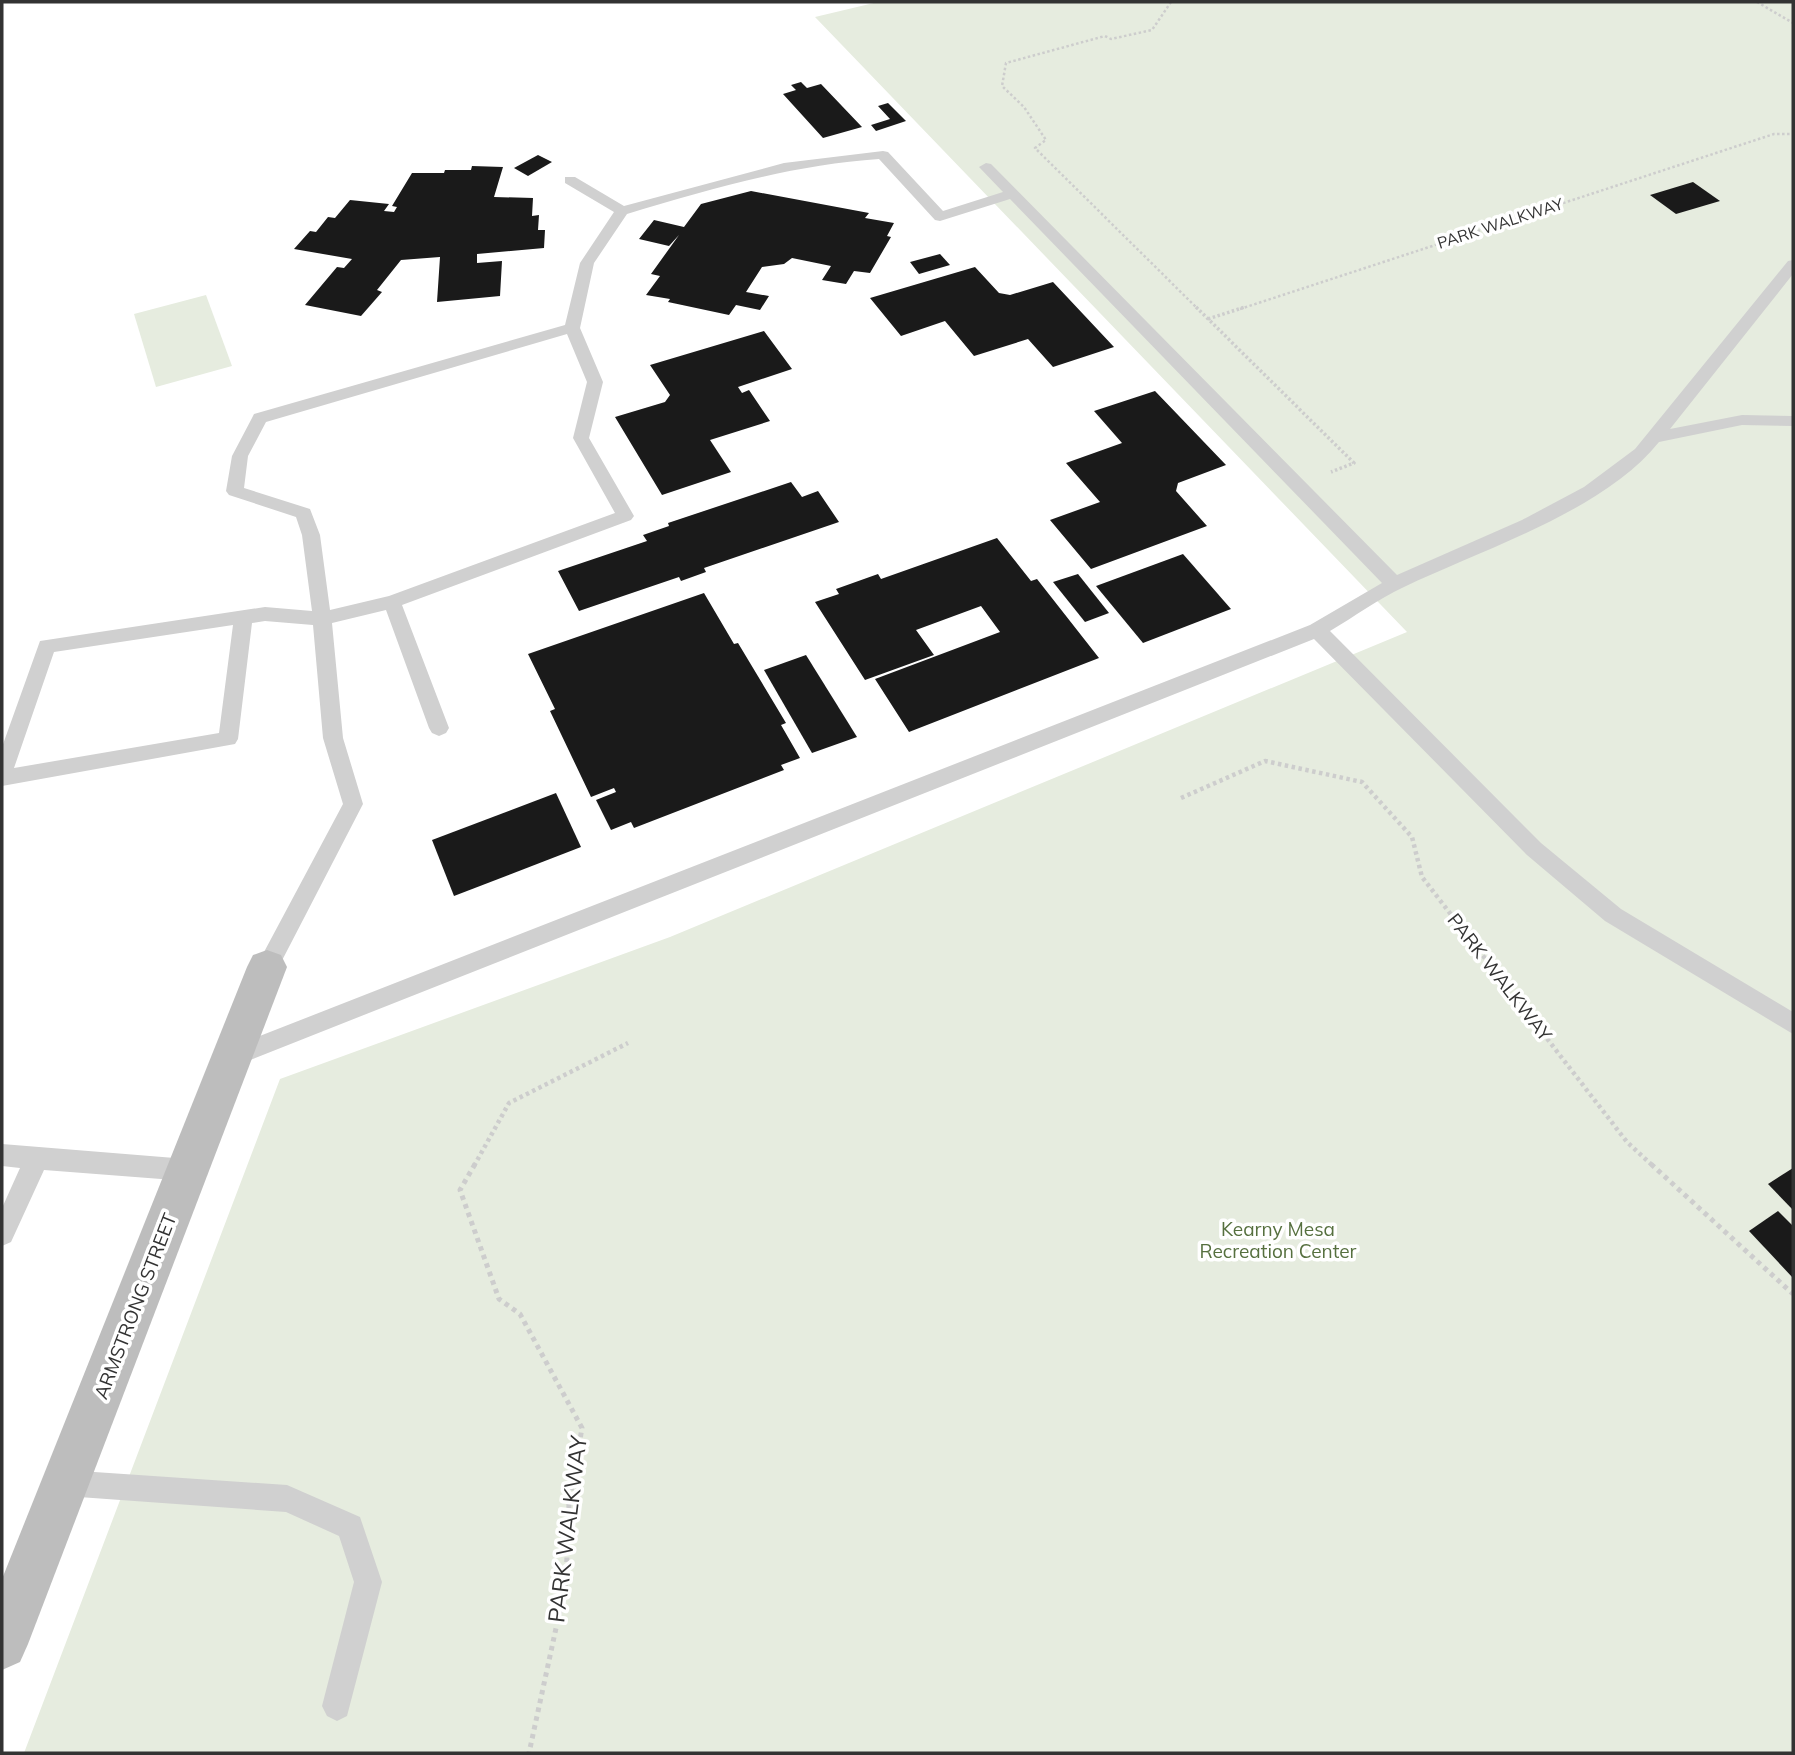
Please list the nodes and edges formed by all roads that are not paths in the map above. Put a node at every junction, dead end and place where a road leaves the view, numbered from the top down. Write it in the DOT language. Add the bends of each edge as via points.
graph roads {
  1 [pos="870,139"];
  2 [pos="883,155"];
  3 [pos="986,167"];
  4 [pos="570,180"];
  5 [pos="1012,194"];
  6 [pos="622,211"];
  7 [pos="1793,264"];
  8 [pos="572,327"];
  9 [pos="1793,421"];
  10 [pos="1655,437"];
  11 [pos="1394,584"];
  12 [pos="392,602"];
  13 [pos="243,617"];
  14 [pos="323,619"];
  15 [pos="1317,630"];
  16 [pos="439,728"];
  17 [pos="2,776"];
  18 [pos="267,967"];
  19 [pos="1793,1024"];
  20 [pos="232,1057"];
  21 [pos="2,1155"];
  22 [pos="37,1158"];
  23 [pos="187,1170"];
  24 [pos="2,1234"];
  25 [pos="65,1483"];
  26 [pos="2,1644"];
  27 [pos="337,1706"];
  1 -- 2 [label="lane"];
  2 -- 5 [label="lane" via="940,217"];
  2 -- 6 [label="lane" via="836,156 765,170"];
  3 -- 5 [label="lane"];
  4 -- 6 [label="lane"];
  5 -- 11 [label="lane"];
  6 -- 8 [label="lane" via="587,263"];
  7 -- 10 [label="lane"];
  8 -- 12 [label="lane" via="595,382 581,438 625,516"];
  8 -- 14 [label="lane" via="260,418 240,456 235,491 304,513"];
  9 -- 10 [label="lane" via="1742,420"];
  10 -- 11 [label="lane" via="1642,453 1590,491"];
  11 -- 15 [label="lane"];
  12 -- 14 [label="lane"];
  12 -- 16 [label="lane"];
  13 -- 14 [label="lane" via="265,614"];
  13 -- 17 [label="lane" via="47,646"];
  13 -- 17 [label="lane" via="228,739"];
  14 -- 18 [label="lane" via="333,738 353,804"];
  15 -- 19 [label="lane" via="1534,849 1603,907"];
  15 -- 20 [label="lane"];
  18 -- 20 [label="street, ARMSTRONG STREET"];
  20 -- 23 [label="street, ARMSTRONG STREET"];
  21 -- 22 [label="lane"];
  22 -- 23 [label="lane"];
  22 -- 24 [label="lane"];
  23 -- 25 [label="street, ARMSTRONG STREET"];
  25 -- 26 [label="street, ARMSTRONG STREET"];
  25 -- 27 [label="lane" via="287,1499 350,1527 368,1582"];
}
